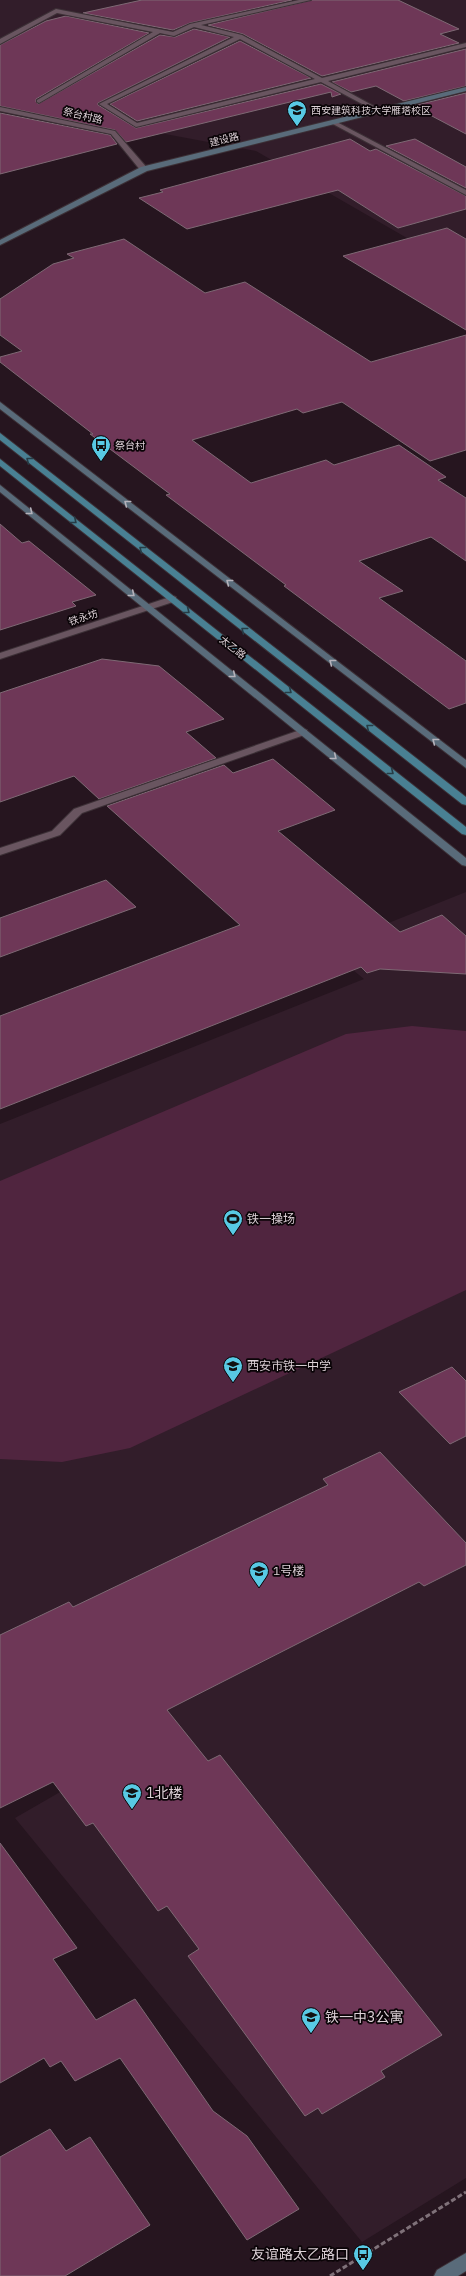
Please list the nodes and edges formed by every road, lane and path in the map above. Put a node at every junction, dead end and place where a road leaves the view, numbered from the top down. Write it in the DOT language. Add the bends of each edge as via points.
graph roads {
  1 [pos="308,0"];
  2 [pos="192,25"];
  3 [pos="159,31"];
  4 [pos="240,36"];
  5 [pos="0,42"];
  6 [pos="466,46"];
  7 [pos="323,81"];
  8 [pos="466,89"];
  9 [pos="39,101"];
  10 [pos="0,108"];
  11 [pos="379,111"];
  12 [pos="333,122"];
  13 [pos="144,169"];
  14 [pos="466,193"];
  15 [pos="0,243"];
  16 [pos="0,405"];
  17 [pos="0,436"];
  18 [pos="0,462"];
  19 [pos="0,488"];
  20 [pos="173,600"];
  21 [pos="148,607"];
  22 [pos="0,656"];
  23 [pos="303,732"];
  24 [pos="466,765"];
  25 [pos="466,802"];
  26 [pos="466,832"];
  27 [pos="0,852"];
  28 [pos="466,863"];
  29 [pos="466,2192"];
  30 [pos="466,2262"];
  31 [pos="330,2276"];
  32 [pos="442,2276"];
  1 -- 2 [label="street"];
  2 -- 3 [label="street" via="174,34"];
  2 -- 4 [label="street"];
  3 -- 5 [label="street" via="56,11"];
  3 -- 9 [label="street"];
  4 -- 7 [label="street"];
  4 -- 7 [label="street" via="102,104 136,126"];
  6 -- 7 [label="street"];
  7 -- 11 [label="street"];
  8 -- 11 [label="main road, 建设路"];
  10 -- 13 [label="street, 祭台村路" via="113,132"];
  11 -- 12 [label="main road, 建设路"];
  12 -- 13 [label="main road, 建设路"];
  12 -- 14 [label="street"];
  13 -- 15 [label="main road, 建设路"];
  24 -- 16 [label="main road, one-way"];
  25 -- 17 [label="main road, 太乙路, one-way"];
  18 -- 20 [label="main road, 太乙路, one-way"];
  19 -- 21 [label="main road, one-way"];
  20 -- 21 [label="street, 铁永坊"];
  20 -- 26 [label="main road, 太乙路, one-way"];
  21 -- 22 [label="street, 铁永坊"];
  21 -- 23 [label="main road, one-way"];
  23 -- 27 [label="street" via="78,811 56,833"];
  23 -- 28 [label="main road, one-way"];
  29 -- 31 [label="path"];
  30 -- 32 [label="main road"];
}
